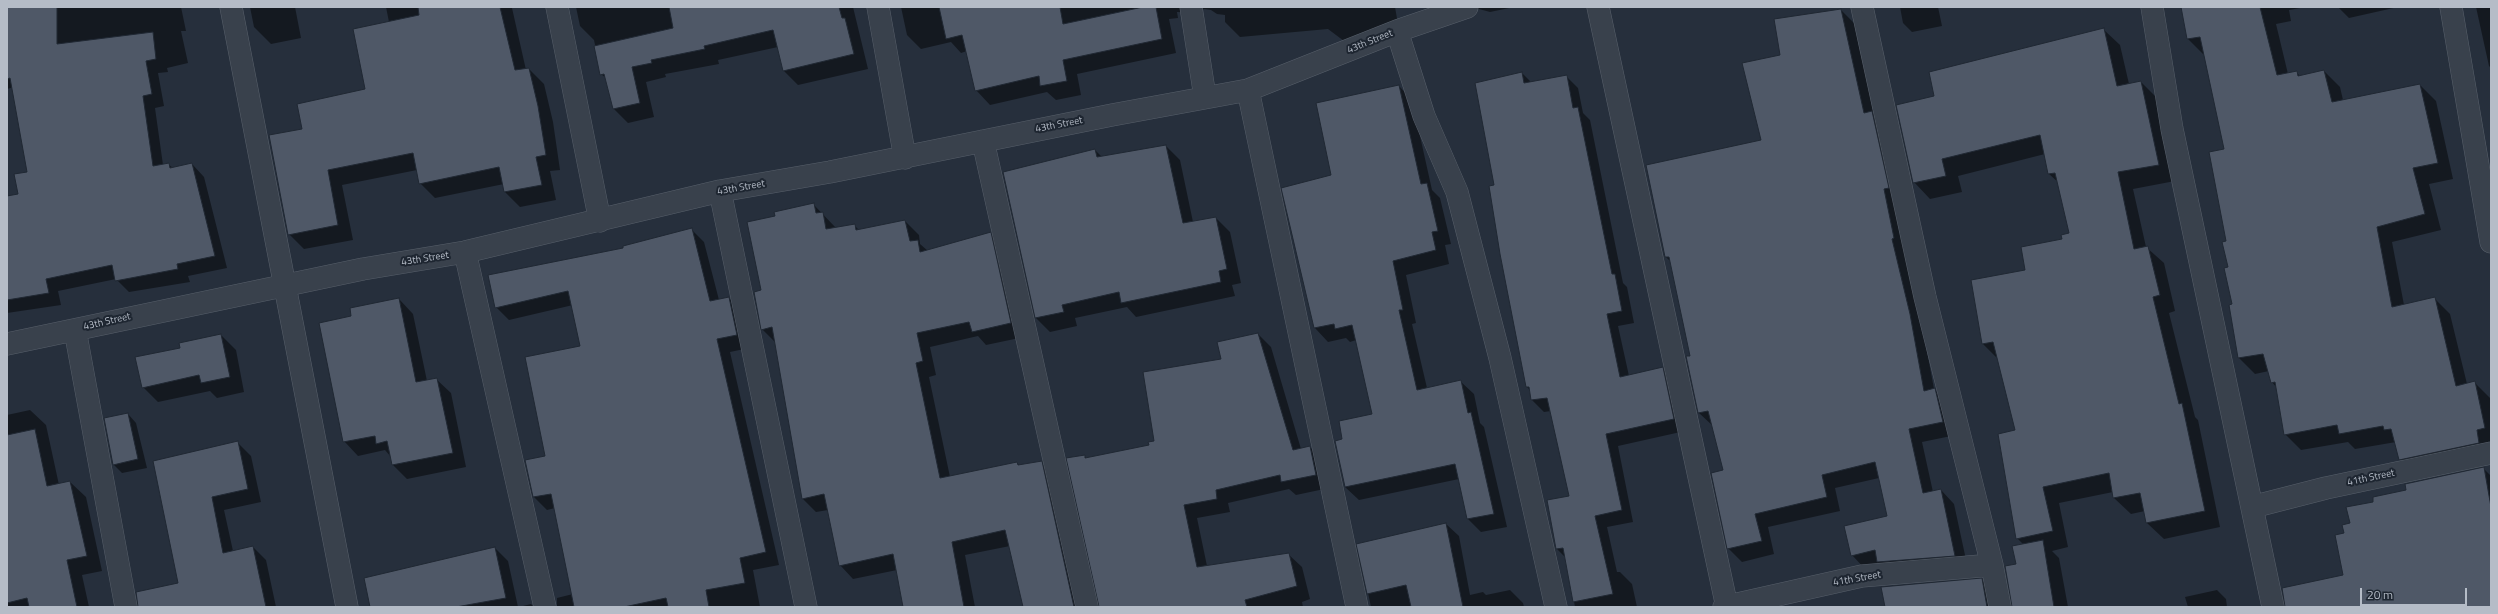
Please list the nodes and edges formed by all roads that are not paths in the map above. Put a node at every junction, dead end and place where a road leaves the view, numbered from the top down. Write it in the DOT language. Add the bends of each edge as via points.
graph roads {
  1 [pos="231,7"];
  2 [pos="557,7"];
  3 [pos="878,7"];
  4 [pos="1191,7"];
  5 [pos="1467,7"];
  6 [pos="1598,7"];
  7 [pos="1862,7"];
  8 [pos="2152,7"];
  9 [pos="2451,7"];
  10 [pos="1397,31"];
  11 [pos="1248,90"];
  12 [pos="1205,97"];
  13 [pos="983,141"];
  14 [pos="905,158"];
  15 [pos="720,191"];
  16 [pos="600,220"];
  17 [pos="2491,242"];
  18 [pos="466,252"];
  19 [pos="285,285"];
  20 [pos="75,330"];
  21 [pos="7,344"];
  22 [pos="2491,452"];
  23 [pos="2252,507"];
  24 [pos="1992,565"];
  25 [pos="126,607"];
  26 [pos="347,607"];
  27 [pos="545,607"];
  28 [pos="806,607"];
  29 [pos="1087,607"];
  30 [pos="1357,607"];
  31 [pos="1556,607"];
  32 [pos="1726,607"];
  33 [pos="2000,607"];
  34 [pos="2273,607"];
  1 -- 19 [label="street"];
  2 -- 16 [label="street"];
  3 -- 14 [label="street"];
  4 -- 12 [label="street"];
  5 -- 10 [label="street, 43th Street"];
  6 -- 32 [label="street"];
  7 -- 24 [label="street" via="1925,297"];
  8 -- 23 [label="street" via="2174,137"];
  9 -- 17 [label="street"];
  10 -- 11 [label="street, 43th Street"];
  10 -- 31 [label="street" via="1424,116 1457,192 1500,358"];
  11 -- 12 [label="street, 43th Street"];
  11 -- 30 [label="street"];
  12 -- 13 [label="street, 43th Street"];
  13 -- 14 [label="street, 43th Street"];
  13 -- 29 [label="street"];
  14 -- 15 [label="street, 43th Street"];
  15 -- 16 [label="street, 43th Street"];
  15 -- 28 [label="street"];
  16 -- 18 [label="street, 43th Street"];
  18 -- 19 [label="street, 43th Street"];
  18 -- 27 [label="street"];
  19 -- 20 [label="street, 43th Street"];
  19 -- 26 [label="street"];
  20 -- 21 [label="street, 43th Street"];
  20 -- 25 [label="street"];
  22 -- 23 [label="street, 41th Street"];
  23 -- 34 [label="street"];
  24 -- 32 [label="street, 41th Street" via="1862,576"];
  24 -- 33 [label="street"];
}
